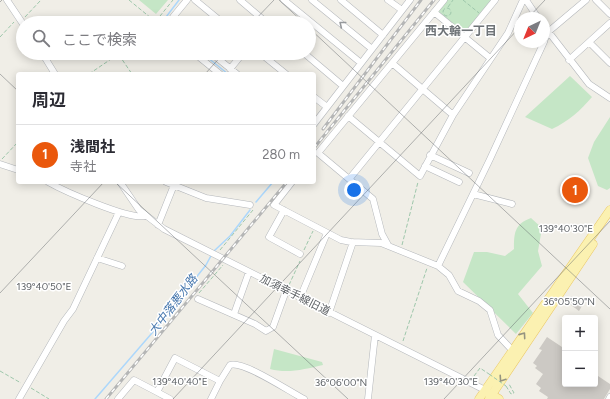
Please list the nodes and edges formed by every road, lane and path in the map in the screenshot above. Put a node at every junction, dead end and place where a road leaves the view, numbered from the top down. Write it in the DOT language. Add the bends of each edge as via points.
graph roads {
  1 [pos="7,0"];
  2 [pos="41,0"];
  3 [pos="129,0"];
  4 [pos="173,0"];
  5 [pos="187,0"];
  6 [pos="195,0"];
  7 [pos="240,0"];
  8 [pos="284,0"];
  9 [pos="312,0"];
  10 [pos="341,0"];
  11 [pos="388,0"];
  12 [pos="410,0"];
  13 [pos="444,0"];
  14 [pos="453,0"];
  15 [pos="463,0"];
  16 [pos="495,0"];
  17 [pos="523,0"];
  18 [pos="526,0"];
  19 [pos="586,0"];
  20 [pos="596,0"];
  21 [pos="448,7"];
  22 [pos="402,10"];
  23 [pos="434,12"];
  24 [pos="534,12"];
  25 [pos="610,14"];
  26 [pos="18,16"];
  27 [pos="26,16"];
  28 [pos="149,16"];
  29 [pos="161,16"];
  30 [pos="177,16"];
  31 [pos="214,16"];
  32 [pos="259,16"];
  33 [pos="304,16"];
  34 [pos="482,16"];
  35 [pos="610,23"];
  36 [pos="16,25"];
  37 [pos="316,26"];
  38 [pos="550,30"];
  39 [pos="383,35"];
  40 [pos="550,35"];
  41 [pos="0,37"];
  42 [pos="464,37"];
  43 [pos="589,42"];
  44 [pos="541,48"];
  45 [pos="372,49"];
  46 [pos="490,58"];
  47 [pos="46,60"];
  48 [pos="110,60"];
  49 [pos="123,60"];
  50 [pos="203,60"];
  51 [pos="220,60"];
  52 [pos="237,60"];
  53 [pos="269,60"];
  54 [pos="312,60"];
  55 [pos="569,60"];
  56 [pos="361,63"];
  57 [pos="392,63"];
  58 [pos="610,63"];
  59 [pos="230,68"];
  60 [pos="54,72"];
  61 [pos="92,72"];
  62 [pos="131,72"];
  63 [pos="218,72"];
  64 [pos="235,72"];
  65 [pos="284,72"];
  66 [pos="343,86"];
  67 [pos="422,89"];
  68 [pos="610,98"];
  69 [pos="316,99"];
  70 [pos="327,107"];
  71 [pos="453,115"];
  72 [pos="348,116"];
  73 [pos="316,121"];
  74 [pos="379,142"];
  75 [pos="16,144"];
  76 [pos="316,153"];
  77 [pos="430,155"];
  78 [pos="0,163"];
  79 [pos="425,166"];
  80 [pos="16,169"];
  81 [pos="469,173"];
  82 [pos="420,176"];
  83 [pos="350,178"];
  84 [pos="459,182"];
  85 [pos="53,184"];
  86 [pos="121,184"];
  87 [pos="290,184"];
  88 [pos="174,185"];
  89 [pos="473,194"];
  90 [pos="512,204"];
  91 [pos="250,205"];
  92 [pos="284,210"];
  93 [pos="610,210"];
  94 [pos="119,212"];
  95 [pos="145,216"];
  96 [pos="610,220"];
  97 [pos="158,225"];
  98 [pos="328,233"];
  99 [pos="354,242"];
  100 [pos="388,246"];
  101 [pos="401,251"];
  102 [pos="300,254"];
  103 [pos="215,255"];
  104 [pos="97,258"];
  105 [pos="429,262"];
  106 [pos="224,264"];
  107 [pos="122,266"];
  108 [pos="438,266"];
  109 [pos="249,272"];
  110 [pos="286,291"];
  111 [pos="300,298"];
  112 [pos="198,299"];
  113 [pos="329,313"];
  114 [pos="234,314"];
  115 [pos="375,335"];
  116 [pos="400,348"];
  117 [pos="512,350"];
  118 [pos="474,376"];
  119 [pos="220,381"];
  120 [pos="509,384"];
  121 [pos="157,392"];
  122 [pos="488,395"];
  123 [pos="19,399"];
  124 [pos="118,399"];
  125 [pos="170,399"];
  126 [pos="211,399"];
  127 [pos="304,399"];
  128 [pos="368,399"];
  129 [pos="479,399"];
  130 [pos="499,399"];
  1 -- 26 [label="street"];
  2 -- 27 [label="path"];
  3 -- 28 [label="path"];
  4 -- 29 [label="path"];
  5 -- 30 [label="street"];
  6 -- 31 [label="street"];
  7 -- 32 [label="street"];
  8 -- 33 [label="street"];
  45 -- 9 [label="street, one-way"];
  10 -- 39 [label="street"];
  11 -- 22 [label="street"];
  12 -- 22 [label="street"];
  13 -- 23 [label="street"];
  14 -- 21 [label="path"];
  15 -- 34 [label="path"];
  16 -- 34 [label="street"];
  17 -- 46 [label="street" via="508,33"];
  18 -- 24 [label="street"];
  19 -- 38 [label="street"];
  20 -- 25 [label="street"];
  21 -- 21 [label="path" via="442,10 445,16 451,13"];
  22 -- 39 [label="street"];
  23 -- 42 [label="street"];
  23 -- 57 [label="street"];
  34 -- 42 [label="street"];
  35 -- 43 [label="street"];
  36 -- 41 [label="path"];
  37 -- 56 [label="street"];
  39 -- 45 [label="street"];
  40 -- 55 [label="street"];
  42 -- 46 [label="street"];
  42 -- 67 [label="street"];
  43 -- 55 [label="street"];
  43 -- 58 [label="street"];
  44 -- 89 [label="street"];
  45 -- 56 [label="street"];
  46 -- 71 [label="street"];
  47 -- 60 [label="street"];
  48 -- 61 [label="path"];
  49 -- 62 [label="path"];
  50 -- 63 [label="street"];
  51 -- 59 [label="street"];
  52 -- 59 [label="street"];
  53 -- 65 [label="street"];
  54 -- 66 [label="street"];
  55 -- 68 [label="street" via="589,84"];
  56 -- 66 [label="street"];
  57 -- 67 [label="street"];
  57 -- 72 [label="street"];
  59 -- 64 [label="street"];
  66 -- 70 [label="street"];
  67 -- 71 [label="street"];
  67 -- 74 [label="street"];
  69 -- 70 [label="street"];
  70 -- 73 [label="street"];
  71 -- 77 [label="street"];
  72 -- 74 [label="street"];
  72 -- 76 [label="street"];
  74 -- 82 [label="street"];
  74 -- 83 [label="street"];
  75 -- 78 [label="path"];
  76 -- 83 [label="street"];
  77 -- 79 [label="street"];
  77 -- 81 [label="street"];
  78 -- 80 [label="street"];
  79 -- 82 [label="street"];
  79 -- 84 [label="street"];
  82 -- 101 [label="path"];
  83 -- 100 [label="street" via="373,199 382,234"];
  85 -- 94 [label="street"];
  86 -- 95 [label="street, 加須幸手線旧道"];
  87 -- 92 [label="street" via="274,205"];
  88 -- 91 [label="street" via="206,198"];
  88 -- 97 [label="street"];
  89 -- 90 [label="street"];
  89 -- 108 [label="street"];
  91 -- 103 [label="path" via="255,208 253,211"];
  92 -- 98 [label="street"];
  92 -- 102 [label="street" via="269,237"];
  117 -- 93 [label="main road, one-way"];
  94 -- 95 [label="street"];
  94 -- 104 [label="street"];
  95 -- 97 [label="street, 加須幸手線旧道"];
  96 -- 122 [label="main road, one-way"];
  97 -- 103 [label="street, 加須幸手線旧道"];
  98 -- 99 [label="street" via="341,240"];
  98 -- 111 [label="street"];
  99 -- 100 [label="street" via="381,243"];
  99 -- 113 [label="street"];
  100 -- 101 [label="street"];
  101 -- 105 [label="street"];
  103 -- 109 [label="street, 加須幸手線旧道"];
  104 -- 107 [label="street"];
  104 -- 123 [label="street" via="73,309"];
  105 -- 108 [label="street"];
  105 -- 116 [label="path"];
  106 -- 112 [label="path" via="196,297"];
  108 -- 117 [label="street" via="449,276 458,291 479,301 490,310 498,335"];
  109 -- 110 [label="street, 加須幸手線旧道"];
  109 -- 114 [label="street"];
  110 -- 111 [label="street, 加須幸手線旧道"];
  110 -- 114 [label="street" via="273,327 269,331"];
  111 -- 113 [label="street, 加須幸手線旧道"];
  112 -- 114 [label="street"];
  113 -- 115 [label="street, 加須幸手線旧道"];
  115 -- 116 [label="street, 加須幸手線旧道"];
  115 -- 128 [label="street"];
  116 -- 122 [label="street, 加須幸手線旧道"];
  117 -- 122 [label="main road"];
  118 -- 120 [label="path, bridge" via="480,368 506,386 511,394 514,393"];
  119 -- 121 [label="street" via="175,358"];
  119 -- 126 [label="street"];
  119 -- 127 [label="street" via="232,364 249,368"];
  121 -- 124 [label="street" via="134,380"];
  121 -- 125 [label="street"];
  122 -- 129 [label="main road"];
  122 -- 130 [label="main road"];
}
